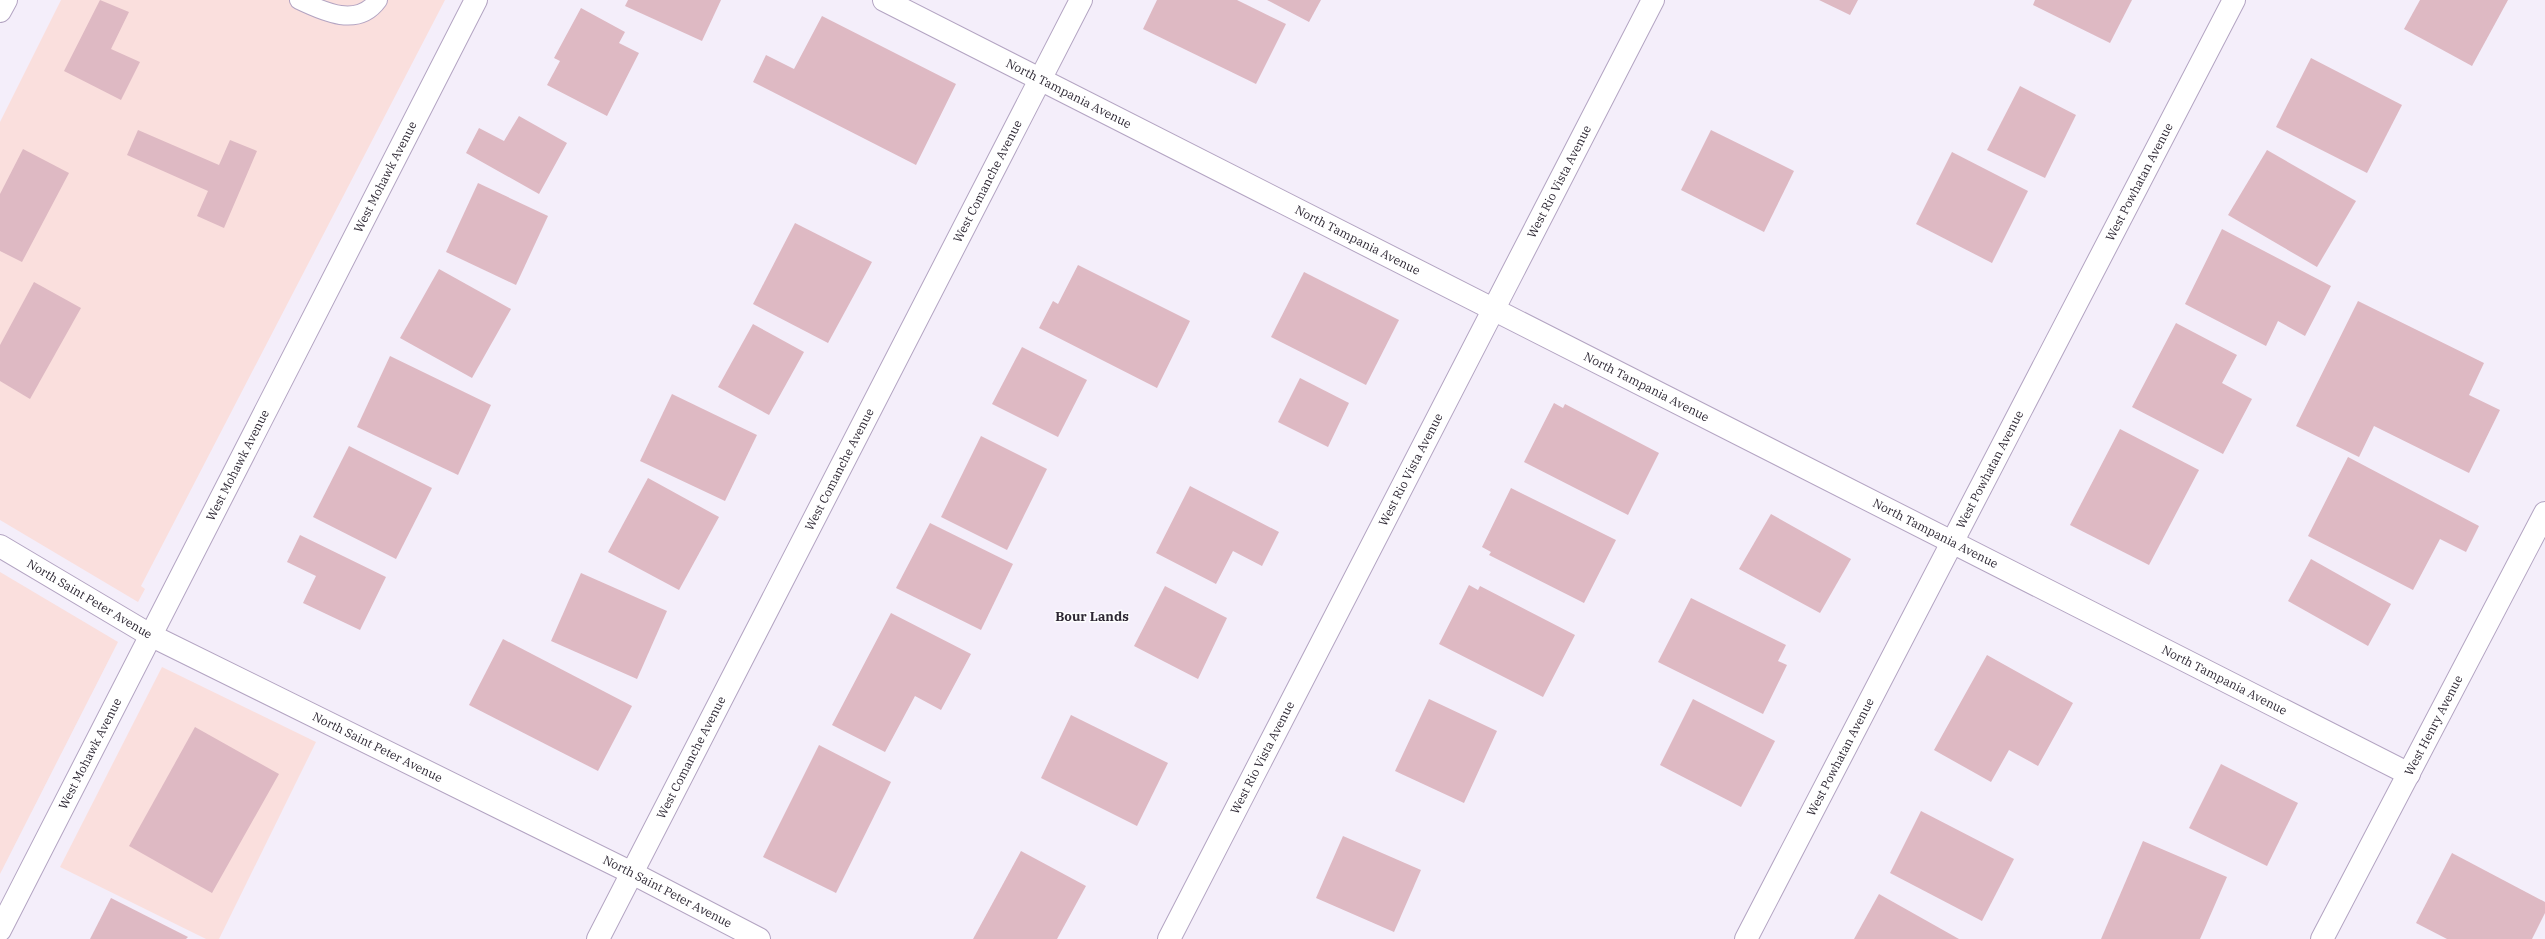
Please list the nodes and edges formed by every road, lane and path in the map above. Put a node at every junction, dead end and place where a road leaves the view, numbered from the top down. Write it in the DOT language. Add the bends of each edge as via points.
graph roads {
  1 [pos="6,0"];
  2 [pos="299,0"];
  3 [pos="378,0"];
  4 [pos="476,0"];
  5 [pos="884,0"];
  6 [pos="1081,0"];
  7 [pos="1653,0"];
  8 [pos="2234,0"];
  9 [pos="0,11"];
  10 [pos="1039,79"];
  11 [pos="1495,310"];
  12 [pos="2545,513"];
  13 [pos="1953,542"];
  14 [pos="0,546"];
  15 [pos="150,635"];
  16 [pos="2409,774"];
  17 [pos="632,873"];
  18 [pos="0,930"];
  19 [pos="598,939"];
  20 [pos="759,939"];
  21 [pos="1169,939"];
  22 [pos="1746,939"];
  23 [pos="2322,939"];
  1 -- 9 [label="street"];
  2 -- 3 [label="lane" via="324,12 346,17 372,8"];
  4 -- 15 [label="street, West Mohawk Avenue"];
  5 -- 10 [label="street, North Tampania Avenue"];
  6 -- 10 [label="street, West Comanche Avenue"];
  7 -- 11 [label="street, West Rio Vista Avenue"];
  8 -- 13 [label="street, West Powhatan Avenue"];
  10 -- 11 [label="street, North Tampania Avenue"];
  10 -- 17 [label="street, West Comanche Avenue"];
  11 -- 13 [label="street, North Tampania Avenue"];
  11 -- 21 [label="street, West Rio Vista Avenue"];
  12 -- 16 [label="street, West Henry Avenue"];
  13 -- 16 [label="street, North Tampania Avenue"];
  13 -- 22 [label="street, West Powhatan Avenue"];
  14 -- 15 [label="street, North Saint Peter Avenue"];
  15 -- 17 [label="street, North Saint Peter Avenue"];
  15 -- 18 [label="street, West Mohawk Avenue"];
  16 -- 23 [label="street, West Henry Avenue"];
  17 -- 19 [label="street, West Comanche Avenue"];
  17 -- 20 [label="street, North Saint Peter Avenue"];
}
